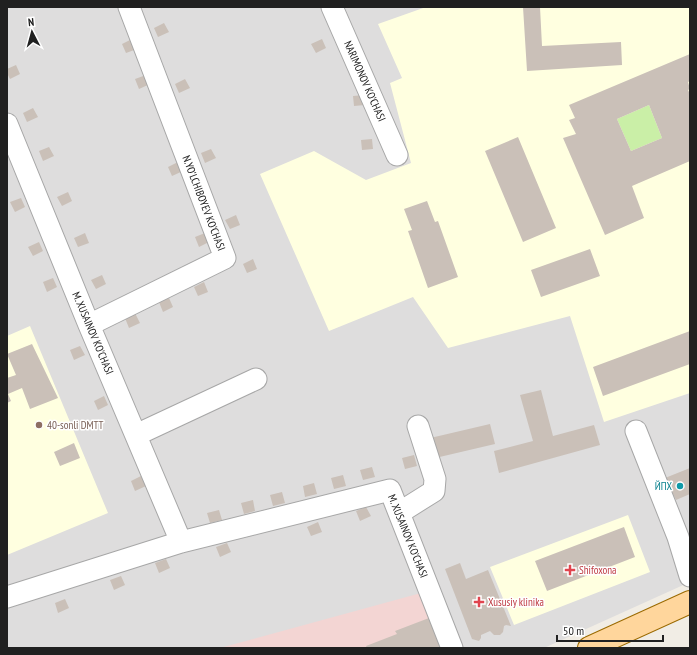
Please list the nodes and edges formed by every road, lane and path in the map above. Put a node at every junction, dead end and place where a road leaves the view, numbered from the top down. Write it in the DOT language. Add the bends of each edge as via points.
graph roads {
  1 [pos="129,7"];
  2 [pos="332,7"];
  3 [pos="7,124"];
  4 [pos="397,155"];
  5 [pos="89,325"];
  6 [pos="256,380"];
  7 [pos="418,426"];
  8 [pos="636,431"];
  9 [pos="136,435"];
  10 [pos="399,513"];
  11 [pos="181,542"];
  12 [pos="690,576"];
  13 [pos="7,597"];
  14 [pos="690,602"];
  15 [pos="639,626"];
  16 [pos="452,648"];
  17 [pos="589,648"];
  18 [pos="627,648"];
  1 -- 5 [label="street, N.YO'LCHIBOYEV KO'CHASI" via="225,258"];
  2 -- 4 [label="street, NARIMONOV KO'CHASI"];
  3 -- 5 [label="street, M. XUSAINOV KO'CHASI"];
  5 -- 9 [label="street, M. XUSAINOV KO'CHASI"];
  6 -- 9 [label="street"];
  7 -- 10 [label="street" via="435,479 434,491"];
  8 -- 12 [label="street" via="678,537"];
  9 -- 11 [label="street, M. XUSAINOV KO'CHASI"];
  10 -- 11 [label="street, M. XUSAINOV KO'CHASI" via="390,490"];
  10 -- 16 [label="street, M. XUSAINOV KO'CHASI"];
  11 -- 13 [label="street, M. XUSAINOV KO'CHASI"];
  14 -- 15 [label="main road"];
  15 -- 17 [label="main road"];
  15 -- 18 [label="main road" via="628,636"];
}
